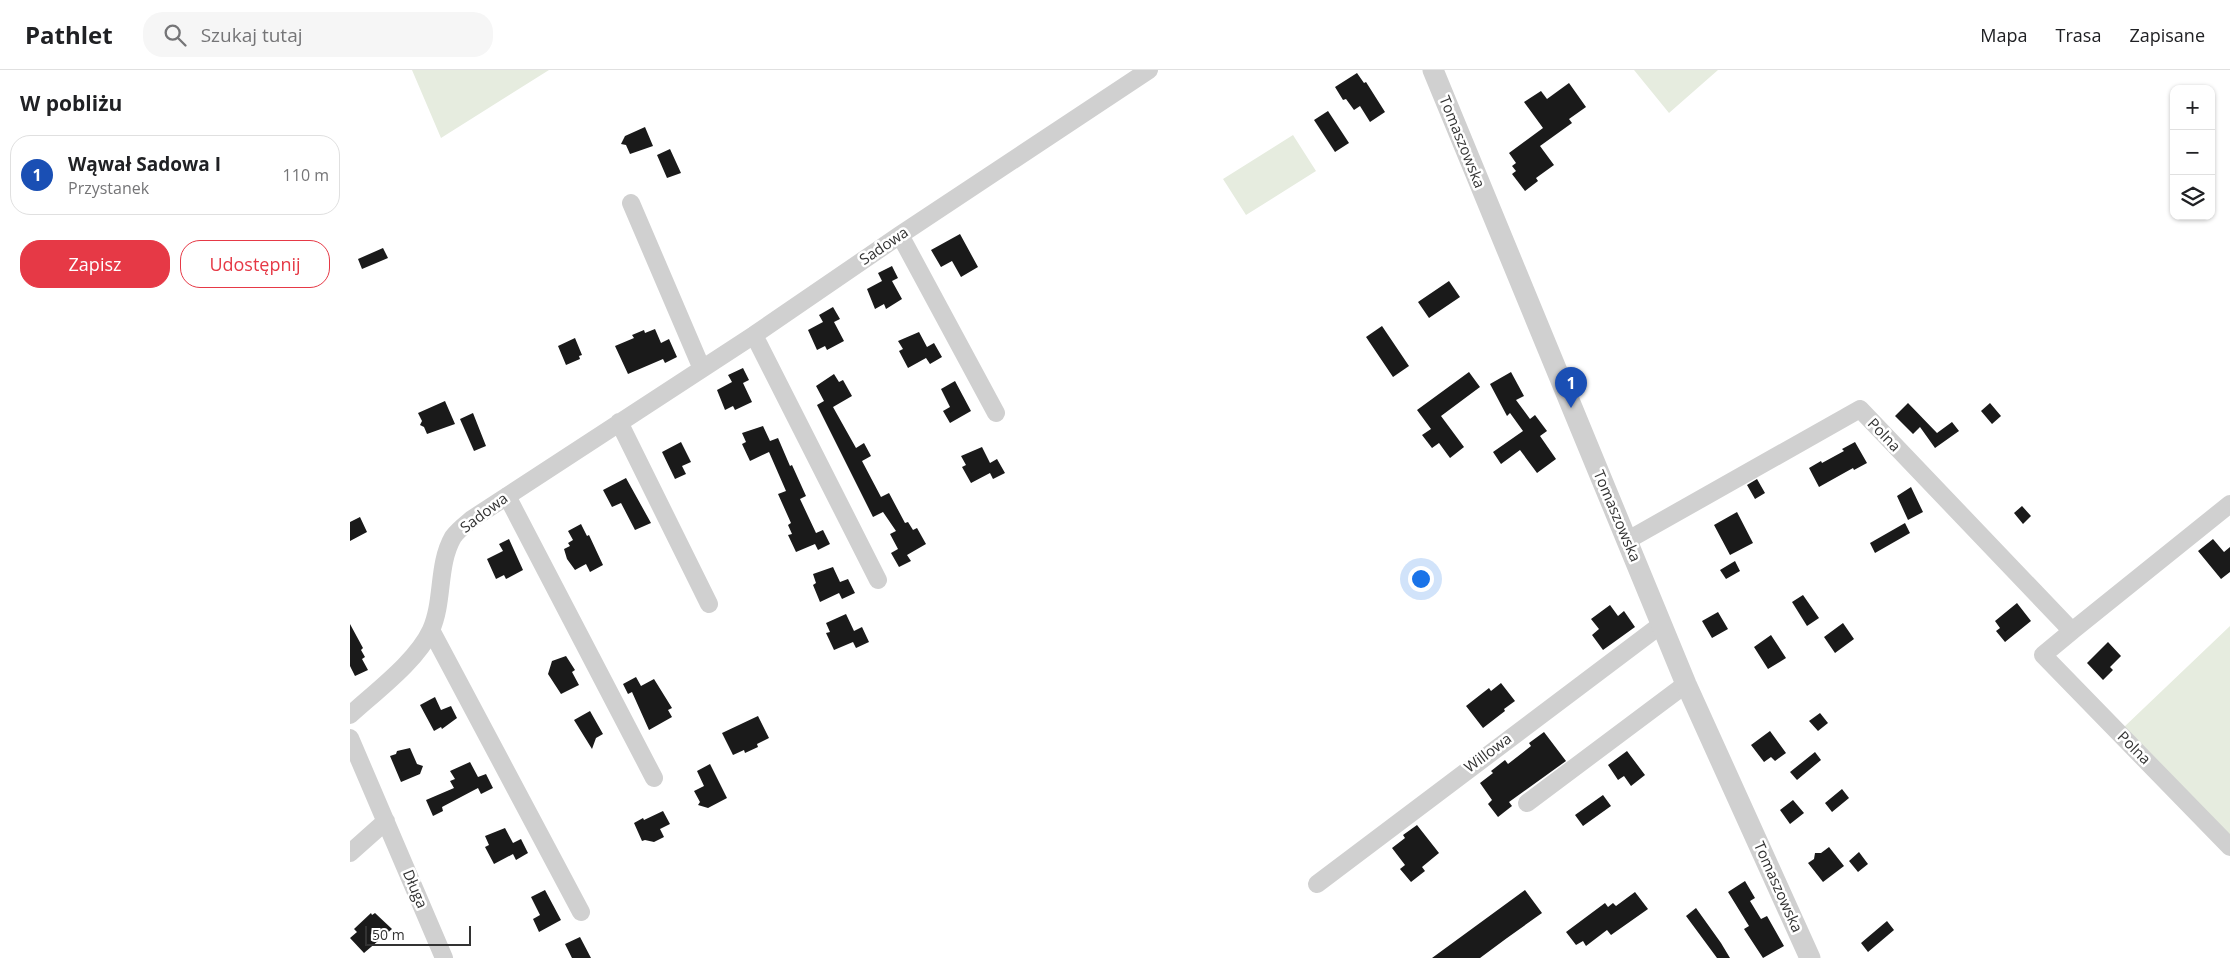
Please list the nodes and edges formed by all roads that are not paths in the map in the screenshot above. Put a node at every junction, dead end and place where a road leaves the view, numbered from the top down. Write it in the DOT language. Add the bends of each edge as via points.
graph roads {
  1 [pos="1149,70"];
  2 [pos="1433,70"];
  3 [pos="631,203"];
  4 [pos="900,235"];
  5 [pos="754,335"];
  6 [pos="702,369"];
  7 [pos="996,412"];
  8 [pos="619,422"];
  9 [pos="507,496"];
  10 [pos="2230,504"];
  11 [pos="1628,540"];
  12 [pos="878,580"];
  13 [pos="709,604"];
  14 [pos="1662,624"];
  15 [pos="431,630"];
  16 [pos="2072,631"];
  17 [pos="1686,684"];
  18 [pos="350,715"];
  19 [pos="350,738"];
  20 [pos="654,778"];
  21 [pos="1527,803"];
  22 [pos="386,821"];
  23 [pos="2230,847"];
  24 [pos="350,853"];
  25 [pos="1317,884"];
  26 [pos="581,912"];
  27 [pos="444,958"];
  28 [pos="1810,958"];
  1 -- 4 [label="street, Sadowa"];
  2 -- 11 [label="street, Tomaszowska"];
  3 -- 6 [label="street"];
  4 -- 5 [label="street, Sadowa"];
  4 -- 7 [label="street"];
  5 -- 6 [label="street, Sadowa"];
  5 -- 12 [label="street"];
  6 -- 8 [label="street, Sadowa"];
  8 -- 9 [label="street, Sadowa"];
  8 -- 13 [label="street"];
  9 -- 15 [label="street, Sadowa" via="472,519 454,537 445,557"];
  9 -- 20 [label="street"];
  10 -- 16 [label="street, Polna"];
  11 -- 14 [label="street, Tomaszowska"];
  11 -- 16 [label="street, Polna" via="1860,409"];
  14 -- 17 [label="street, Tomaszowska"];
  14 -- 25 [label="street, Willowa"];
  15 -- 18 [label="street, Sadowa" via="413,655"];
  15 -- 26 [label="street"];
  16 -- 23 [label="street, Polna" via="2043,655"];
  17 -- 21 [label="street"];
  17 -- 28 [label="street, Tomaszowska"];
  19 -- 22 [label="street, Długa"];
  22 -- 24 [label="street"];
  22 -- 27 [label="street, Długa"];
}
